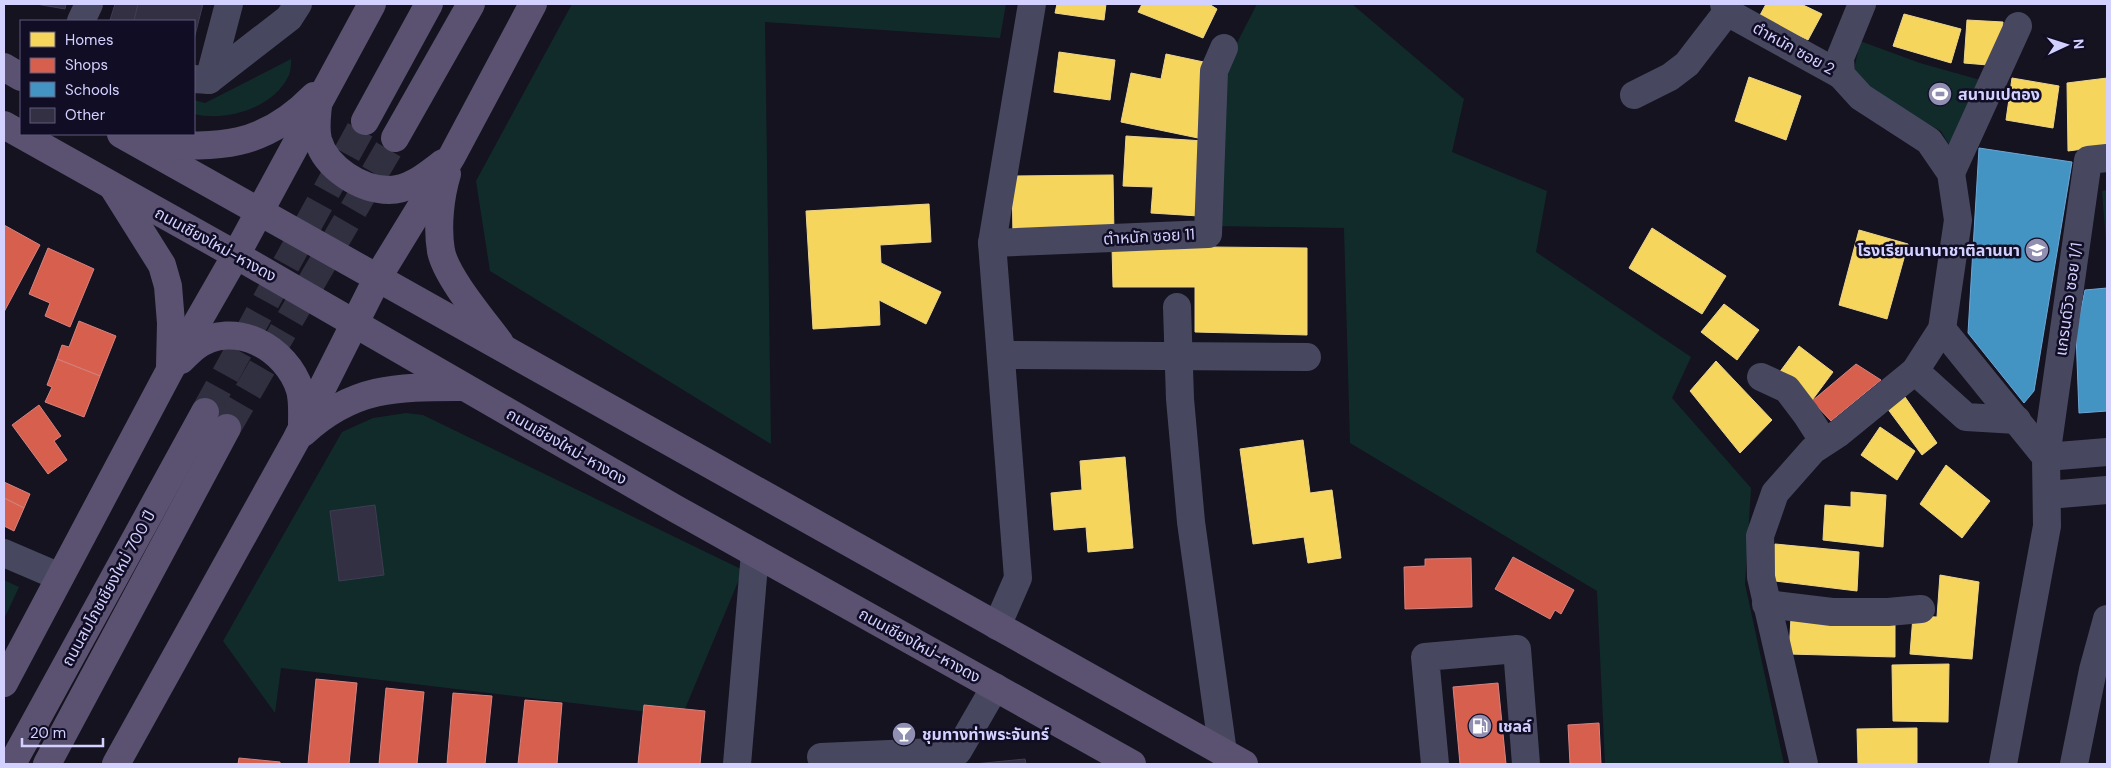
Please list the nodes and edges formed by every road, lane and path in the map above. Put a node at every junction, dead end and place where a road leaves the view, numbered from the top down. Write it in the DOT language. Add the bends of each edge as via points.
graph roads {
  1 [pos="89,4"];
  2 [pos="229,4"];
  3 [pos="298,4"];
  4 [pos="372,4"];
  5 [pos="429,4"];
  6 [pos="470,4"];
  7 [pos="533,4"];
  8 [pos="1032,4"];
  9 [pos="1862,4"];
  10 [pos="1726,8"];
  11 [pos="81,20"];
  12 [pos="2018,26"];
  13 [pos="1224,48"];
  14 [pos="4,67"];
  15 [pos="1841,75"];
  16 [pos="20,76"];
  17 [pos="201,79"];
  18 [pos="326,88"];
  19 [pos="1634,94"];
  20 [pos="365,122"];
  21 [pos="4,126"];
  22 [pos="20,135"];
  23 [pos="20,135"];
  24 [pos="130,138"];
  25 [pos="395,138"];
  26 [pos="452,156"];
  27 [pos="2107,158"];
  28 [pos="1951,173"];
  29 [pos="112,186"];
  30 [pos="260,211"];
  31 [pos="992,243"];
  32 [pos="236,255"];
  33 [pos="378,278"];
  34 [pos="1177,307"];
  35 [pos="354,323"];
  36 [pos="1942,329"];
  37 [pos="507,351"];
  38 [pos="1001,354"];
  39 [pos="1179,357"];
  40 [pos="1306,357"];
  41 [pos="170,370"];
  42 [pos="1915,371"];
  43 [pos="1761,377"];
  44 [pos="465,387"];
  45 [pos="205,412"];
  46 [pos="2017,420"];
  47 [pos="227,428"];
  48 [pos="299,433"];
  49 [pos="1824,442"];
  50 [pos="2107,452"];
  51 [pos="2046,457"];
  52 [pos="2107,490"];
  53 [pos="2048,495"];
  54 [pos="754,552"];
  55 [pos="4,553"];
  56 [pos="60,577"];
  57 [pos="1766,604"];
  58 [pos="1921,609"];
  59 [pos="2107,619"];
  60 [pos="997,626"];
  61 [pos="4,682"];
  62 [pos="995,687"];
  63 [pos="821,757"];
  64 [pos="1233,758"];
  65 [pos="12,764"];
  66 [pos="47,764"];
  67 [pos="116,764"];
  68 [pos="737,764"];
  69 [pos="1132,764"];
  70 [pos="1435,764"];
  71 [pos="1526,764"];
  72 [pos="1804,764"];
  73 [pos="2003,764"];
  74 [pos="2074,764"];
  1 -- 11 [label="street"];
  2 -- 17 [label="street"];
  3 -- 17 [label="street" via="289,18"];
  4 -- 18 [label="main road"];
  5 -- 20 [label="main road"];
  6 -- 25 [label="main road"];
  7 -- 26 [label="main road"];
  8 -- 31 [label="street"];
  9 -- 15 [label="street" via="1840,58"];
  10 -- 15 [label="street, ตำหนัก ซอย 2"];
  10 -- 19 [label="street" via="1688,64 1670,77"];
  12 -- 28 [label="street"];
  13 -- 31 [label="street, ตำหนัก ซอย 11" via="1214,71 1208,234"];
  14 -- 16 [label="main road"];
  15 -- 28 [label="street, ตำหนัก ซอย 2" via="1861,97 1929,141"];
  18 -- 24 [label="main road" via="278,126 233,144 195,146"];
  18 -- 26 [label="main road" via="316,122 318,140 343,174 365,187 390,190 418,182"];
  18 -- 30 [label="main road"];
  21 -- 23 [label="main road, ถนนเชียงใหม่-หางดง"];
  22 -- 29 [label="main road, ถนนเชียงใหม่-หางดง"];
  24 -- 30 [label="main road"];
  26 -- 33 [label="main road"];
  26 -- 37 [label="main road" via="441,200 441,252 455,280"];
  27 -- 51 [label="street, แกรนด์วิว ซอย 1/1" via="2088,160"];
  28 -- 36 [label="street" via="1958,220"];
  29 -- 32 [label="main road, ถนนเชียงใหม่-หางดง"];
  29 -- 41 [label="main road" via="162,265 172,323"];
  30 -- 32 [label="main road"];
  30 -- 33 [label="main road"];
  31 -- 38 [label="street"];
  32 -- 35 [label="main road, ถนนเชียงใหม่-หางดง"];
  32 -- 41 [label="main road"];
  33 -- 35 [label="main road"];
  33 -- 37 [label="main road"];
  34 -- 39 [label="street"];
  35 -- 44 [label="main road, ถนนเชียงใหม่-หางดง"];
  35 -- 48 [label="main road"];
  36 -- 42 [label="street"];
  36 -- 46 [label="street"];
  37 -- 60 [label="main road"];
  38 -- 39 [label="street"];
  38 -- 60 [label="street" via="1018,578"];
  39 -- 40 [label="street"];
  39 -- 64 [label="street" via="1191,522"];
  41 -- 48 [label="main road" via="196,346 212,339 232,335 265,345 290,368 301,392"];
  41 -- 56 [label="main road"];
  42 -- 46 [label="street" via="1966,417"];
  42 -- 49 [label="street"];
  43 -- 49 [label="street" via="1787,389"];
  44 -- 48 [label="main road" via="390,389 368,394 343,403"];
  44 -- 54 [label="main road, ถนนเชียงใหม่-หางดง"];
  45 -- 65 [label="main road, ถนนสมโภชเชียงใหม่ 700 ปี"];
  46 -- 51 [label="street"];
  47 -- 66 [label="main road, ถนนสมโภชเชียงใหม่ 700 ปี"];
  48 -- 67 [label="main road"];
  49 -- 57 [label="street" via="1775,493 1760,536 1761,577"];
  50 -- 51 [label="street"];
  51 -- 53 [label="street"];
  52 -- 53 [label="street"];
  53 -- 73 [label="street" via="2047,526"];
  54 -- 62 [label="main road, ถนนเชียงใหม่-หางดง"];
  54 -- 68 [label="street"];
  55 -- 56 [label="street"];
  56 -- 61 [label="main road"];
  57 -- 58 [label="street" via="1832,612"];
  57 -- 72 [label="street"];
  59 -- 74 [label="street"];
  60 -- 64 [label="main road"];
  62 -- 63 [label="street" via="958,751"];
  62 -- 69 [label="main road, ถนนเชียงใหม่-หางดง"];
  70 -- 71 [label="street" via="1425,657 1517,649"];
}
